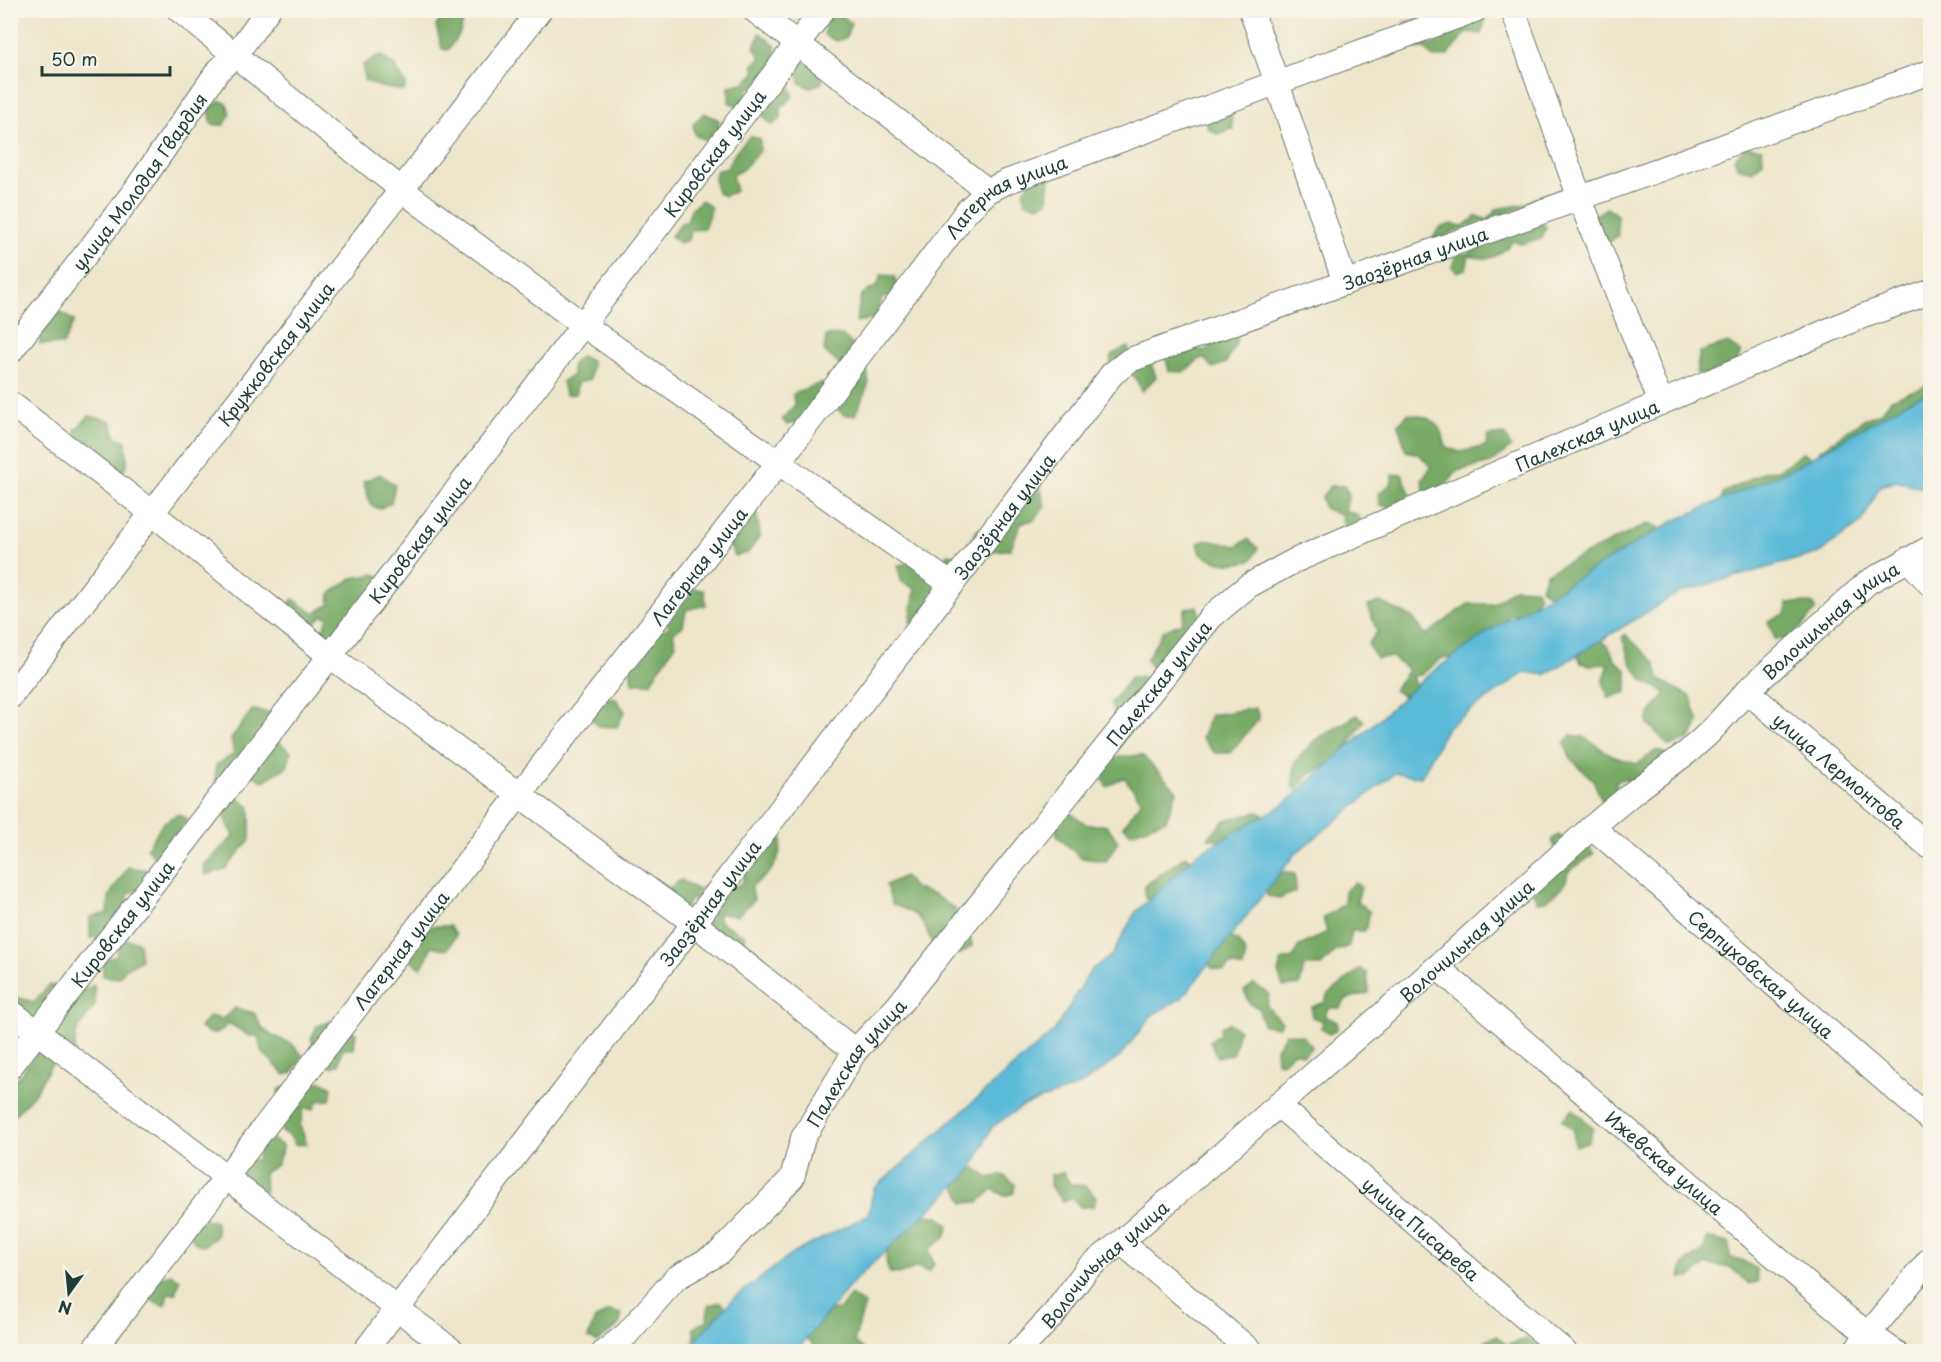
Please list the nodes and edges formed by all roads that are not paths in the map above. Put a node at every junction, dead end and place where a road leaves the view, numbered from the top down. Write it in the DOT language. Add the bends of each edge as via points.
graph roads {
  1 [pos="179,10"];
  2 [pos="268,10"];
  3 [pos="540,10"];
  4 [pos="754,10"];
  5 [pos="823,10"];
  6 [pos="1251,10"];
  7 [pos="1475,10"];
  8 [pos="1513,10"];
  9 [pos="798,44"];
  10 [pos="235,55"];
  11 [pos="1930,72"];
  12 [pos="1277,83"];
  13 [pos="402,190"];
  14 [pos="988,191"];
  15 [pos="1580,199"];
  16 [pos="1345,283"];
  17 [pos="1930,292"];
  18 [pos="582,324"];
  19 [pos="10,352"];
  20 [pos="10,403"];
  21 [pos="1661,403"];
  22 [pos="779,462"];
  23 [pos="152,513"];
  24 [pos="1930,548"];
  25 [pos="1908,559"];
  26 [pos="1930,584"];
  27 [pos="951,585"];
  28 [pos="330,656"];
  29 [pos="1747,691"];
  30 [pos="10,697"];
  31 [pos="519,795"];
  32 [pos="1592,827"];
  33 [pos="1930,848"];
  34 [pos="694,923"];
  35 [pos="1437,967"];
  36 [pos="10,1011"];
  37 [pos="37,1032"];
  38 [pos="855,1051"];
  39 [pos="10,1067"];
  40 [pos="1278,1105"];
  41 [pos="1930,1119"];
  42 [pos="226,1178"];
  43 [pos="1121,1242"];
  44 [pos="1930,1259"];
  45 [pos="398,1308"];
  46 [pos="1862,1342"];
  47 [pos="92,1352"];
  48 [pos="364,1352"];
  49 [pos="454,1352"];
  50 [pos="604,1352"];
  51 [pos="1018,1352"];
  52 [pos="1252,1352"];
  53 [pos="1565,1352"];
  54 [pos="1895,1352"];
  1 -- 10 [label="street"];
  2 -- 10 [label="street, улица Молодая Гвардия"];
  3 -- 13 [label="street, Кружковская улица"];
  4 -- 9 [label="street"];
  5 -- 9 [label="street, Кировская улица"];
  6 -- 12 [label="street"];
  7 -- 12 [label="street, Лагерная улица"];
  8 -- 15 [label="street"];
  9 -- 14 [label="street"];
  9 -- 18 [label="street, Кировская улица"];
  10 -- 13 [label="street"];
  10 -- 19 [label="street, улица Молодая Гвардия" via="218,71 134,192"];
  11 -- 15 [label="street, Заозёрная улица"];
  12 -- 14 [label="street, Лагерная улица"];
  12 -- 16 [label="street"];
  13 -- 18 [label="street"];
  13 -- 23 [label="street, Кружковская улица"];
  14 -- 22 [label="street, Лагерная улица" via="966,211"];
  15 -- 16 [label="street, Заозёрная улица"];
  15 -- 21 [label="street"];
  16 -- 27 [label="street, Заозёрная улица" via="1130,360 1112,374"];
  17 -- 21 [label="street, Палехская улица" via="1855,319"];
  18 -- 22 [label="street"];
  18 -- 28 [label="street, Кировская улица"];
  20 -- 23 [label="street"];
  21 -- 38 [label="street, Палехская улица" via="1294,561 1248,586 1211,616 897,1006"];
  22 -- 27 [label="street"];
  22 -- 31 [label="street, Лагерная улица"];
  23 -- 28 [label="street"];
  23 -- 30 [label="street, Кружковская улица"];
  24 -- 25 [label="street, Волочильная улица"];
  25 -- 26 [label="street"];
  25 -- 29 [label="street, Волочильная улица" via="1868,582"];
  27 -- 34 [label="street, Заозёрная улица"];
  28 -- 31 [label="street"];
  28 -- 37 [label="street, Кировская улица"];
  29 -- 32 [label="street, Волочильная улица" via="1689,752"];
  29 -- 33 [label="street, улица Лермонтова"];
  31 -- 34 [label="street"];
  31 -- 42 [label="street, Лагерная улица"];
  32 -- 35 [label="street, Волочильная улица"];
  32 -- 41 [label="street, Серпуховская улица"];
  34 -- 38 [label="street"];
  34 -- 45 [label="street, Заозёрная улица"];
  35 -- 40 [label="street, Волочильная улица"];
  35 -- 46 [label="street, Ижевская улица" via="1848,1319"];
  36 -- 37 [label="street"];
  37 -- 39 [label="street, Кировская улица"];
  37 -- 42 [label="street"];
  38 -- 50 [label="street, Палехская улица" via="803,1138 792,1178 719,1253 676,1278 626,1335"];
  40 -- 43 [label="street, Волочильная улица"];
  40 -- 53 [label="street, улица Писарева"];
  42 -- 45 [label="street"];
  42 -- 47 [label="street, Лагерная улица"];
  43 -- 51 [label="street, Волочильная улица" via="1087,1269 1054,1314"];
  43 -- 52 [label="street"];
  44 -- 46 [label="street"];
  45 -- 48 [label="street, Заозёрная улица"];
  45 -- 49 [label="street"];
  46 -- 54 [label="street, Ижевская улица"];
}
